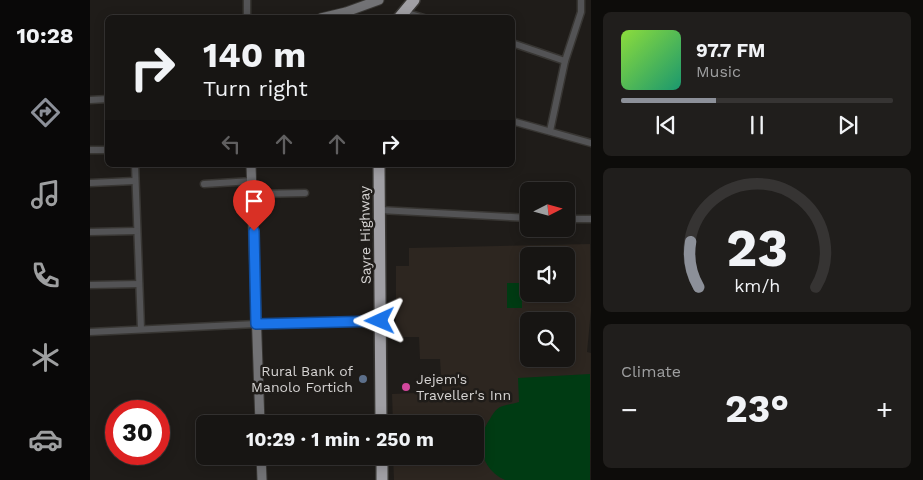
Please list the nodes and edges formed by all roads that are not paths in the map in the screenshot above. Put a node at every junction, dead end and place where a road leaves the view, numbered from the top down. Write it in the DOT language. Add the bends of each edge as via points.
graph roads {
  1 [pos="247,0"];
  2 [pos="379,0"];
  3 [pos="414,0"];
  4 [pos="580,0"];
  5 [pos="247,15"];
  6 [pos="334,15"];
  7 [pos="402,15"];
  8 [pos="515,44"];
  9 [pos="565,61"];
  10 [pos="105,99"];
  11 [pos="90,100"];
  12 [pos="515,122"];
  13 [pos="550,130"];
  14 [pos="590,143"];
  15 [pos="90,150"];
  16 [pos="105,150"];
  17 [pos="135,167"];
  18 [pos="251,167"];
  19 [pos="378,167"];
  20 [pos="134,181"];
  21 [pos="252,182"];
  22 [pos="90,183"];
  23 [pos="204,184"];
  24 [pos="305,193"];
  25 [pos="252,194"];
  26 [pos="380,210"];
  27 [pos="520,218"];
  28 [pos="575,219"];
  29 [pos="590,219"];
  30 [pos="136,231"];
  31 [pos="90,232"];
  32 [pos="139,284"];
  33 [pos="90,285"];
  34 [pos="380,321"];
  35 [pos="256,324"];
  36 [pos="142,329"];
  37 [pos="90,332"];
  38 [pos="260,415"];
  39 [pos="381,415"];
  40 [pos="261,465"];
  41 [pos="382,465"];
  42 [pos="262,480"];
  43 [pos="382,480"];
  1 -- 5 [label="street"];
  2 -- 6 [label="street"];
  3 -- 7 [label="highway"];
  4 -- 9 [label="street" via="581,12"];
  8 -- 9 [label="street"];
  9 -- 13 [label="street"];
  10 -- 11 [label="street"];
  12 -- 13 [label="street"];
  13 -- 14 [label="street"];
  15 -- 16 [label="street"];
  17 -- 20 [label="street"];
  18 -- 21 [label="street"];
  19 -- 26 [label="highway, Sayre Highway"];
  20 -- 22 [label="street"];
  20 -- 30 [label="street"];
  21 -- 23 [label="street"];
  21 -- 25 [label="street"];
  24 -- 25 [label="street"];
  25 -- 35 [label="street"];
  26 -- 27 [label="street"];
  26 -- 34 [label="highway, Sayre Highway"];
  28 -- 29 [label="street"];
  30 -- 31 [label="street"];
  30 -- 32 [label="street"];
  32 -- 33 [label="street"];
  32 -- 36 [label="street"];
  34 -- 35 [label="street"];
  34 -- 39 [label="highway, Sayre Highway"];
  35 -- 36 [label="street"];
  35 -- 38 [label="street"];
  36 -- 37 [label="street"];
  40 -- 42 [label="street"];
  41 -- 43 [label="highway"];
}
